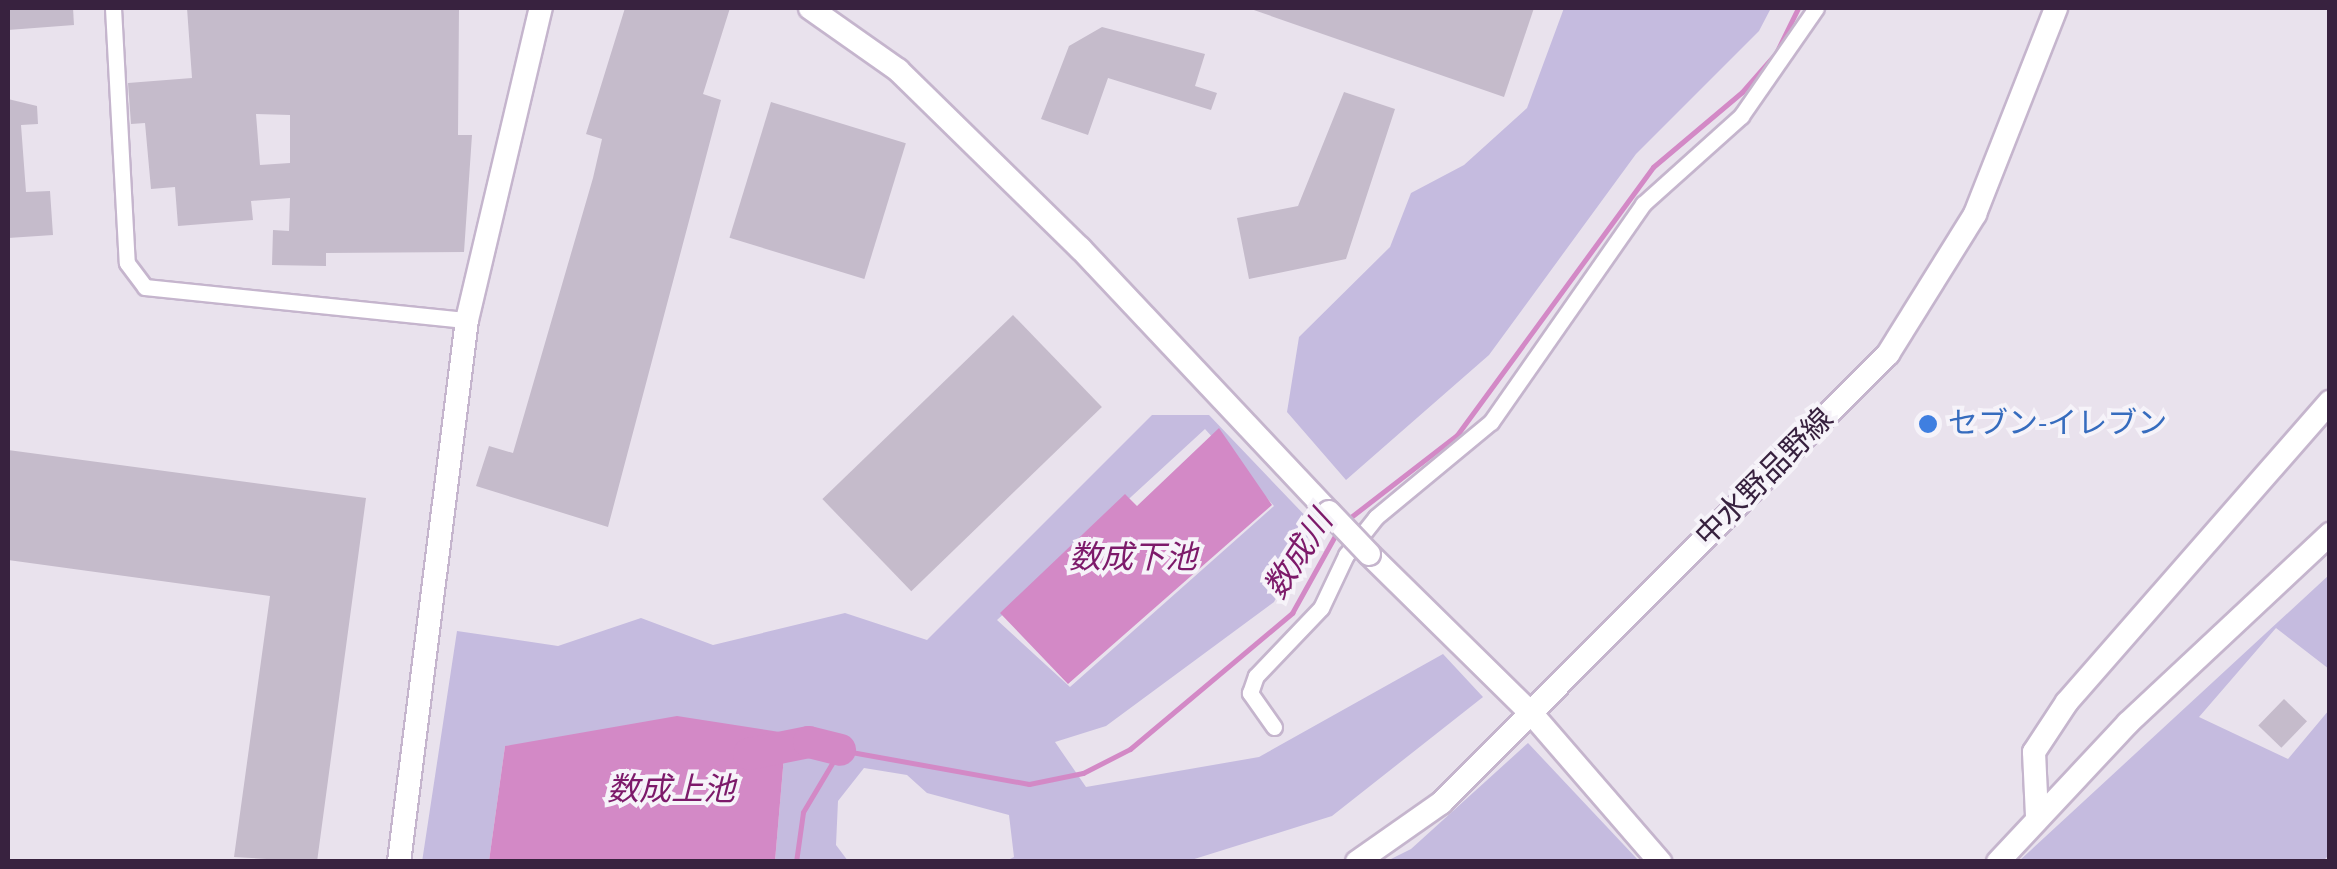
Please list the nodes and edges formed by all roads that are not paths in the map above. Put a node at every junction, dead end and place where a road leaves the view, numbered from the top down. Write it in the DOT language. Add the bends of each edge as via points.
graph roads {
  1 [pos="113,8"];
  2 [pos="541,8"];
  3 [pos="810,8"];
  4 [pos="1816,8"];
  5 [pos="2056,8"];
  6 [pos="467,320"];
  7 [pos="2330,402"];
  8 [pos="2330,534"];
  9 [pos="1532,714"];
  10 [pos="1274,727"];
  11 [pos="2037,816"];
  12 [pos="398,862"];
  13 [pos="1357,862"];
  14 [pos="1660,862"];
  15 [pos="1998,862"];
  1 -- 6 [label="street" via="127,263 145,287"];
  2 -- 6 [label="street"];
  3 -- 9 [label="street, bridge" via="912,83"];
  4 -- 10 [label="street" via="1741,116 1643,204 1491,422 1376,517 1346,555 1321,608 1256,676 1250,693"];
  5 -- 9 [label="street, 中水野品野線" via="1976,214 1888,354"];
  6 -- 12 [label="street"];
  7 -- 11 [label="street" via="2067,702 2034,752"];
  8 -- 11 [label="street"];
  9 -- 13 [label="street, 中水野品野線" via="1441,803"];
  9 -- 14 [label="street"];
  11 -- 15 [label="street"];
}
